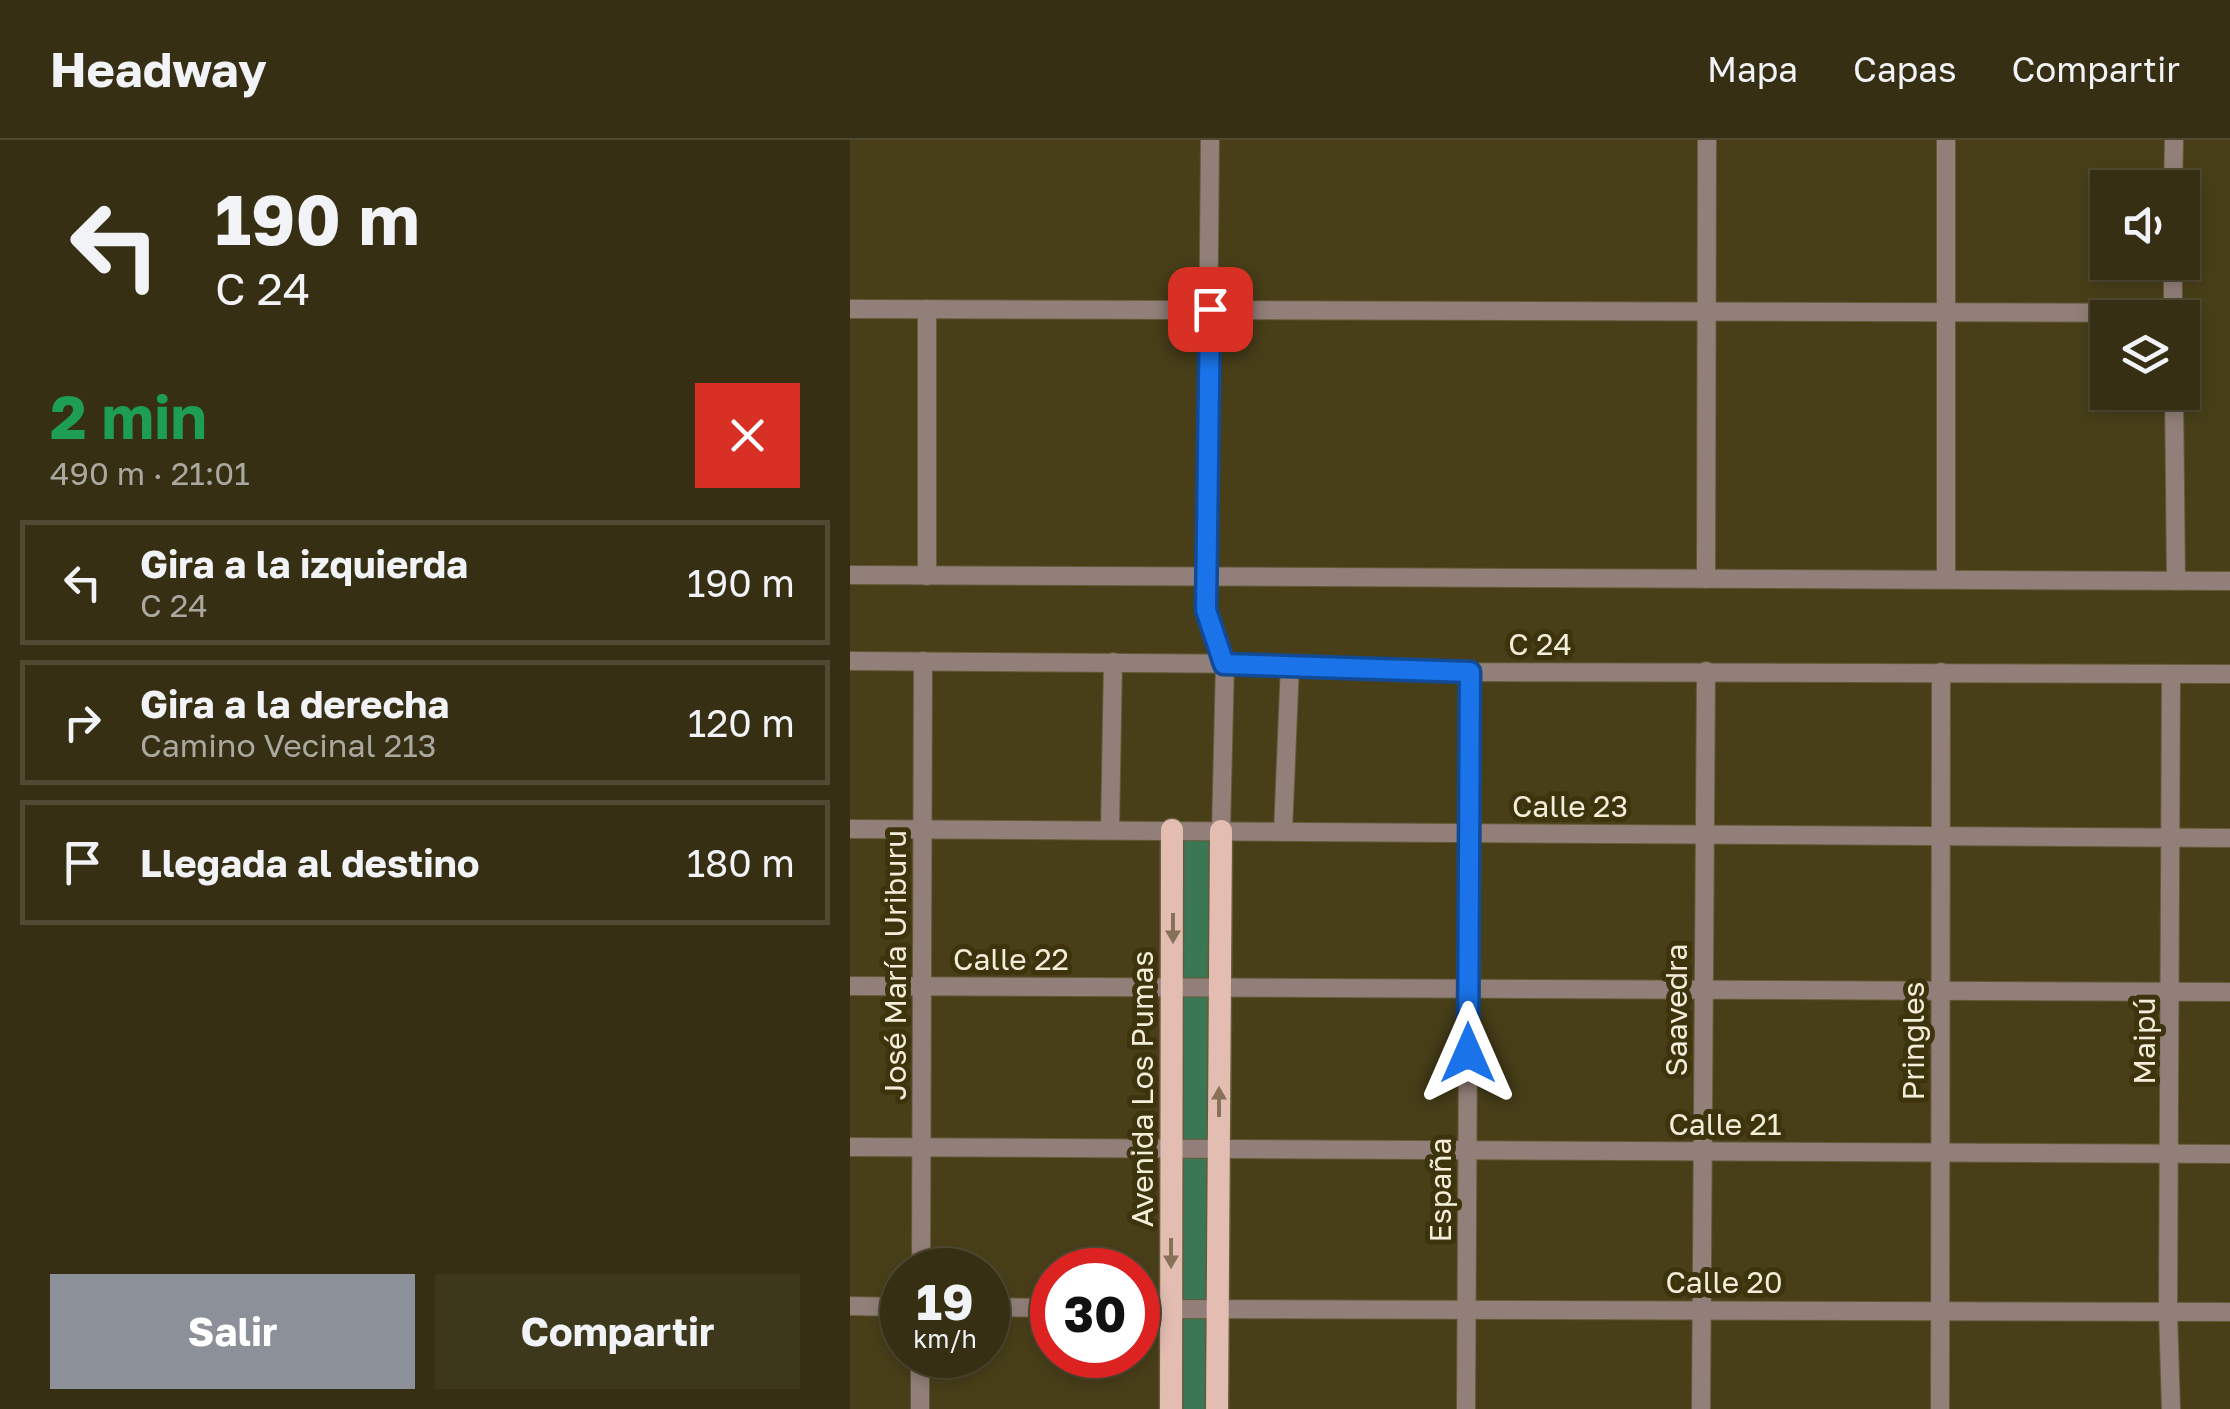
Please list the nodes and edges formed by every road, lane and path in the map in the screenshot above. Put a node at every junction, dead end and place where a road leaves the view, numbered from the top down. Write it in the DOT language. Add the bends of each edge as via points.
graph roads {
  1 [pos="1210,140"];
  2 [pos="1706,140"];
  3 [pos="1946,140"];
  4 [pos="2174,140"];
  5 [pos="2174,170"];
  6 [pos="850,308"];
  7 [pos="926,309"];
  8 [pos="1210,309"];
  9 [pos="1706,310"];
  10 [pos="1944,311"];
  11 [pos="2090,314"];
  12 [pos="2174,410"];
  13 [pos="850,574"];
  14 [pos="926,576"];
  15 [pos="1206,578"];
  16 [pos="1706,579"];
  17 [pos="1946,579"];
  18 [pos="2176,581"];
  19 [pos="2230,581"];
  20 [pos="850,661"];
  21 [pos="922,661"];
  22 [pos="1113,662"];
  23 [pos="1224,664"];
  24 [pos="1290,664"];
  25 [pos="1706,671"];
  26 [pos="1470,672"];
  27 [pos="1941,672"];
  28 [pos="2172,674"];
  29 [pos="2230,674"];
  30 [pos="850,829"];
  31 [pos="924,830"];
  32 [pos="1110,830"];
  33 [pos="1172,830"];
  34 [pos="1221,831"];
  35 [pos="1283,832"];
  36 [pos="1470,833"];
  37 [pos="1705,834"];
  38 [pos="1941,836"];
  39 [pos="2171,837"];
  40 [pos="2230,838"];
  41 [pos="850,986"];
  42 [pos="922,986"];
  43 [pos="1172,987"];
  44 [pos="1220,987"];
  45 [pos="1468,989"];
  46 [pos="1704,990"];
  47 [pos="1941,991"];
  48 [pos="2172,991"];
  49 [pos="2230,992"];
  50 [pos="850,1147"];
  51 [pos="922,1147"];
  52 [pos="1172,1148"];
  53 [pos="1219,1149"];
  54 [pos="1468,1150"];
  55 [pos="1702,1151"];
  56 [pos="1940,1152"];
  57 [pos="2171,1154"];
  58 [pos="2230,1154"];
  59 [pos="921,1248"];
  60 [pos="850,1306"];
  61 [pos="880,1306"];
  62 [pos="1218,1308"];
  63 [pos="1160,1309"];
  64 [pos="1171,1309"];
  65 [pos="1466,1309"];
  66 [pos="1702,1310"];
  67 [pos="1940,1310"];
  68 [pos="2168,1311"];
  69 [pos="2230,1312"];
  70 [pos="920,1378"];
  71 [pos="920,1409"];
  72 [pos="1171,1409"];
  73 [pos="1217,1409"];
  74 [pos="1466,1409"];
  75 [pos="1701,1409"];
  76 [pos="1940,1409"];
  77 [pos="2171,1409"];
  1 -- 8 [label="street"];
  2 -- 9 [label="street"];
  3 -- 10 [label="street"];
  4 -- 5 [label="street"];
  6 -- 7 [label="street"];
  7 -- 8 [label="street"];
  7 -- 14 [label="street"];
  8 -- 9 [label="street"];
  8 -- 15 [label="street"];
  9 -- 10 [label="street"];
  9 -- 16 [label="street"];
  10 -- 11 [label="street"];
  10 -- 17 [label="street"];
  12 -- 18 [label="street"];
  13 -- 14 [label="street"];
  14 -- 15 [label="street"];
  15 -- 16 [label="street"];
  15 -- 23 [label="street" via="1206,610"];
  16 -- 17 [label="street"];
  17 -- 18 [label="street"];
  18 -- 19 [label="street"];
  20 -- 21 [label="street, C 24"];
  21 -- 22 [label="street, C 24"];
  21 -- 31 [label="street, José María Uriburu"];
  22 -- 23 [label="street, C 24"];
  22 -- 32 [label="street"];
  23 -- 24 [label="street, C 24"];
  23 -- 34 [label="street"];
  24 -- 26 [label="street, C 24"];
  24 -- 35 [label="street"];
  25 -- 26 [label="street, C 24"];
  25 -- 27 [label="street, C 24"];
  25 -- 37 [label="street, Saavedra"];
  26 -- 36 [label="street, España"];
  27 -- 28 [label="street, C 24"];
  27 -- 38 [label="street, Pringles"];
  28 -- 29 [label="street, C 24"];
  28 -- 39 [label="street, Maipú"];
  30 -- 31 [label="street, Calle 23"];
  31 -- 32 [label="street, Calle 23"];
  31 -- 42 [label="street, José María Uriburu"];
  32 -- 33 [label="street, Calle 23"];
  33 -- 34 [label="street, Calle 23"];
  33 -- 43 [label="main road, Avenida Los Pumas, one-way"];
  34 -- 35 [label="street, Calle 23"];
  34 -- 44 [label="main road"];
  35 -- 36 [label="street, Calle 23"];
  36 -- 37 [label="street, Calle 23"];
  36 -- 45 [label="street, España"];
  37 -- 38 [label="street, Calle 23"];
  37 -- 46 [label="street, Saavedra"];
  38 -- 39 [label="street, Calle 23"];
  38 -- 47 [label="street, Pringles"];
  39 -- 40 [label="street, Calle 23"];
  39 -- 48 [label="street, Maipú"];
  41 -- 42 [label="street, Calle 22"];
  42 -- 43 [label="street, Calle 22"];
  42 -- 51 [label="street, José María Uriburu"];
  43 -- 44 [label="street, Calle 22"];
  43 -- 52 [label="main road, Avenida Los Pumas"];
  44 -- 45 [label="street, Calle 22"];
  53 -- 44 [label="main road, one-way"];
  45 -- 46 [label="street, Calle 22"];
  45 -- 54 [label="street, España"];
  46 -- 47 [label="street, Calle 22"];
  46 -- 55 [label="street, Saavedra"];
  47 -- 48 [label="street, Calle 22"];
  47 -- 56 [label="street, Pringles"];
  48 -- 49 [label="street, Calle 22"];
  48 -- 57 [label="street, Maipú"];
  50 -- 51 [label="street"];
  51 -- 52 [label="street"];
  51 -- 59 [label="street, José María Uriburu"];
  52 -- 53 [label="street, Calle 21"];
  52 -- 64 [label="main road, Avenida Los Pumas, one-way"];
  53 -- 54 [label="street, Calle 21"];
  53 -- 62 [label="main road"];
  54 -- 55 [label="street, Calle 21"];
  54 -- 65 [label="street, España"];
  55 -- 56 [label="street, Calle 21"];
  55 -- 66 [label="street, Saavedra"];
  56 -- 57 [label="street, Calle 21"];
  56 -- 67 [label="street, Pringles"];
  57 -- 58 [label="street, Calle 21"];
  57 -- 68 [label="street, Maipú"];
  60 -- 61 [label="street"];
  62 -- 64 [label="street, Calle 20"];
  62 -- 65 [label="street, Calle 20"];
  62 -- 73 [label="main road"];
  63 -- 64 [label="street"];
  64 -- 72 [label="main road, Avenida Los Pumas"];
  65 -- 66 [label="street, Calle 20"];
  65 -- 74 [label="street, España"];
  66 -- 67 [label="street, Calle 20"];
  66 -- 75 [label="street, Saavedra"];
  67 -- 68 [label="street, Calle 20"];
  67 -- 76 [label="street, Pringles"];
  68 -- 69 [label="street, Calle 20"];
  68 -- 77 [label="street, Maipú"];
  70 -- 71 [label="street"];
}
